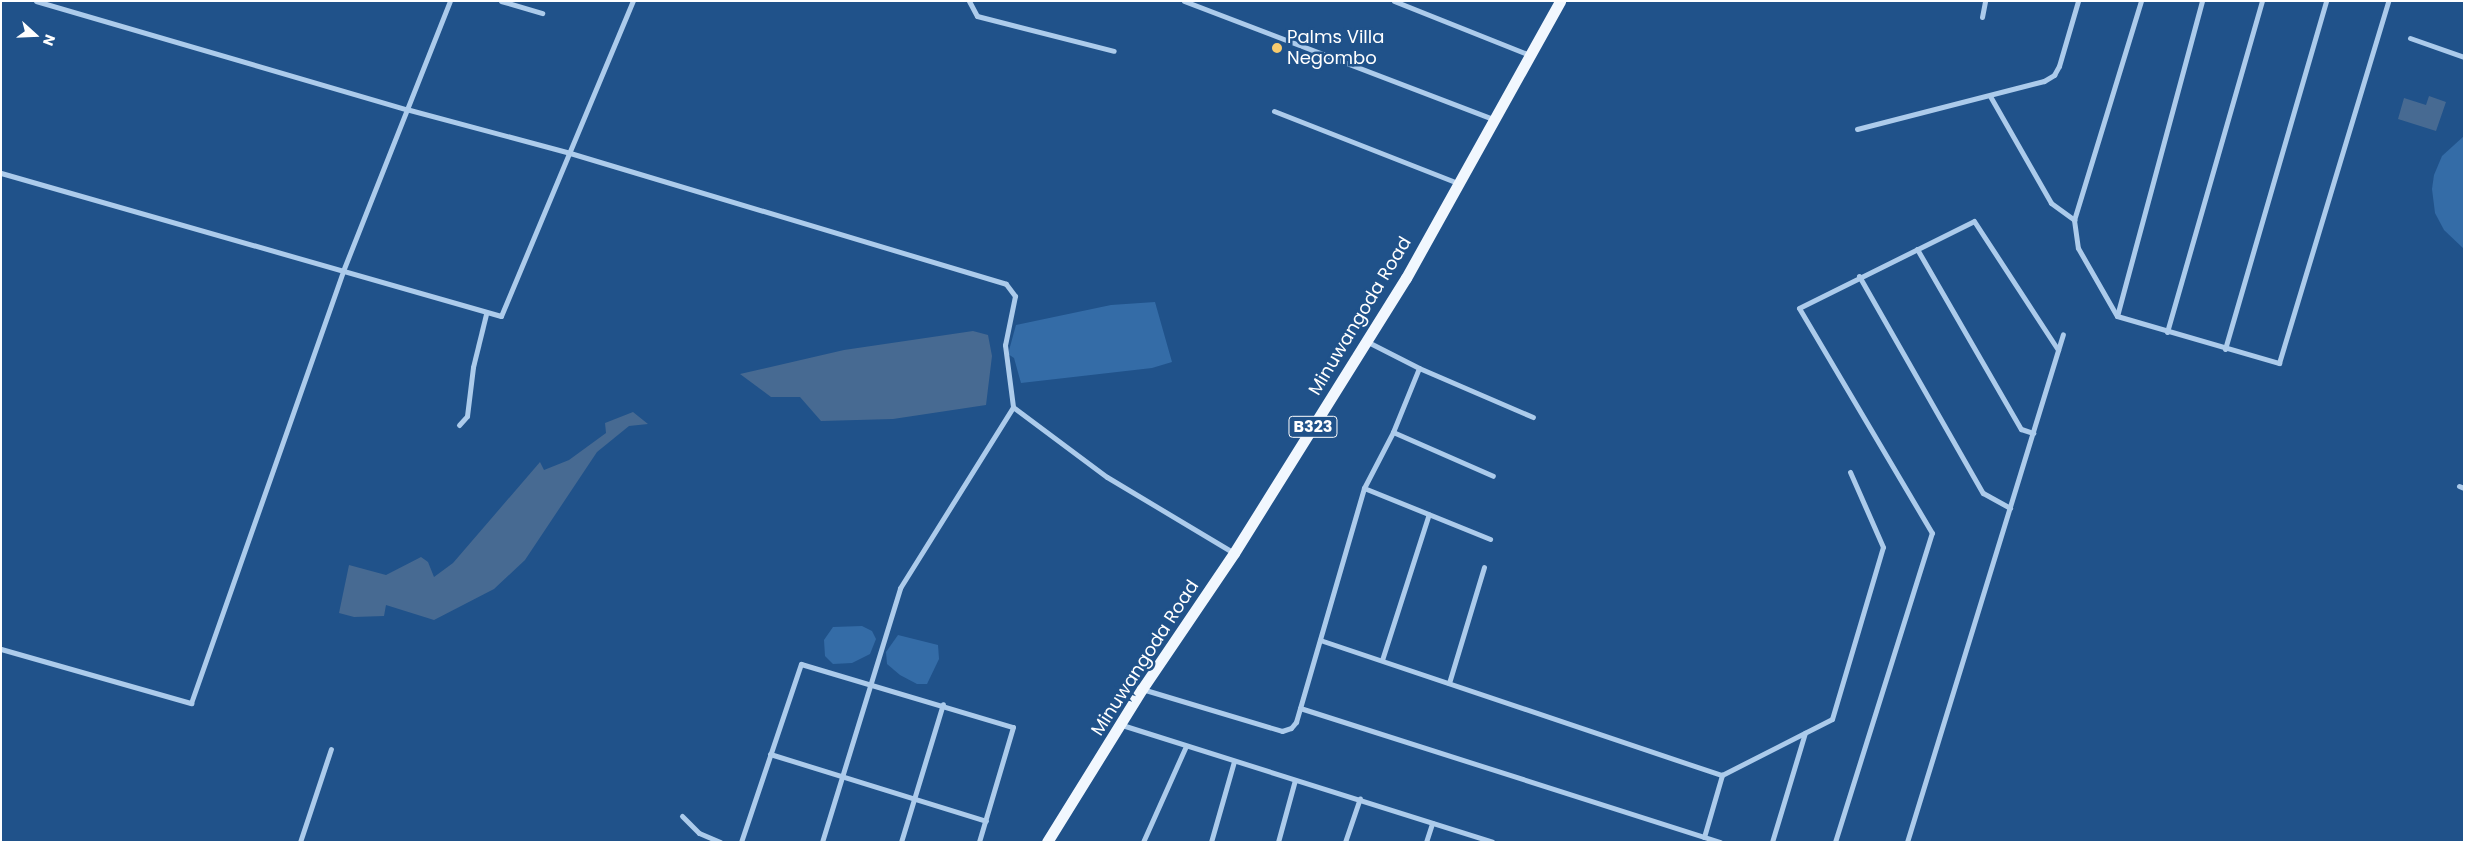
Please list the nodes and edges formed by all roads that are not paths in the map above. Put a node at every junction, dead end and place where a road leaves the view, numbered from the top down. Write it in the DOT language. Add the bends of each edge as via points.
graph roads {
  1 [pos="36,1"];
  2 [pos="450,1"];
  3 [pos="501,1"];
  4 [pos="633,1"];
  5 [pos="969,1"];
  6 [pos="1184,1"];
  7 [pos="1394,1"];
  8 [pos="1560,1"];
  9 [pos="1985,1"];
  10 [pos="2078,1"];
  11 [pos="2141,1"];
  12 [pos="2202,1"];
  13 [pos="2262,1"];
  14 [pos="2326,1"];
  15 [pos="2388,1"];
  16 [pos="542,13"];
  17 [pos="1982,17"];
  18 [pos="2410,38"];
  19 [pos="1114,50"];
  20 [pos="1530,55"];
  21 [pos="2464,57"];
  22 [pos="1990,96"];
  23 [pos="406,109"];
  24 [pos="1274,111"];
  25 [pos="1493,119"];
  26 [pos="1857,129"];
  27 [pos="570,152"];
  28 [pos="1,173"];
  29 [pos="1458,183"];
  30 [pos="2074,220"];
  31 [pos="1918,249"];
  32 [pos="343,271"];
  33 [pos="1859,276"];
  34 [pos="486,314"];
  35 [pos="2117,316"];
  36 [pos="2167,332"];
  37 [pos="2063,334"];
  38 [pos="1366,341"];
  39 [pos="2225,348"];
  40 [pos="2058,350"];
  41 [pos="1419,368"];
  42 [pos="1013,407"];
  43 [pos="1533,417"];
  44 [pos="459,425"];
  45 [pos="1393,432"];
  46 [pos="2033,433"];
  47 [pos="1850,472"];
  48 [pos="1493,476"];
  49 [pos="1364,488"];
  50 [pos="2010,508"];
  51 [pos="1429,514"];
  52 [pos="1490,539"];
  53 [pos="1234,553"];
  54 [pos="1484,566"];
  55 [pos="1320,640"];
  56 [pos="1,649"];
  57 [pos="1382,660"];
  58 [pos="871,682"];
  59 [pos="1449,683"];
  60 [pos="1142,689"];
  61 [pos="944,704"];
  62 [pos="1300,708"];
  63 [pos="1122,725"];
  64 [pos="1805,733"];
  65 [pos="1186,746"];
  66 [pos="331,749"];
  67 [pos="770,754"];
  68 [pos="1234,761"];
  69 [pos="840,775"];
  70 [pos="1722,775"];
  71 [pos="1295,780"];
  72 [pos="914,798"];
  73 [pos="1360,798"];
  74 [pos="682,816"];
  75 [pos="986,821"];
  76 [pos="1432,823"];
  77 [pos="1704,837"];
  78 [pos="300,842"];
  79 [pos="720,842"];
  80 [pos="741,842"];
  81 [pos="822,842"];
  82 [pos="901,842"];
  83 [pos="979,842"];
  84 [pos="1047,842"];
  85 [pos="1143,842"];
  86 [pos="1211,842"];
  87 [pos="1278,842"];
  88 [pos="1346,842"];
  89 [pos="1426,842"];
  90 [pos="1492,842"];
  91 [pos="1720,842"];
  92 [pos="1772,842"];
  93 [pos="1835,842"];
  94 [pos="1907,842"];
  1 -- 23 [label="street"];
  2 -- 23 [label="street"];
  3 -- 16 [label="street"];
  4 -- 27 [label="street"];
  5 -- 19 [label="street" via="977,16"];
  6 -- 25 [label="street"];
  7 -- 20 [label="street"];
  8 -- 20 [label="main road, Minuwangoda Road / B323"];
  9 -- 17 [label="street"];
  10 -- 22 [label="street" via="2054,75 2044,81"];
  11 -- 30 [label="street"];
  12 -- 35 [label="street"];
  13 -- 36 [label="street"];
  14 -- 39 [label="street"];
  15 -- 39 [label="street" via="2279,364"];
  18 -- 21 [label="street"];
  20 -- 25 [label="main road, Minuwangoda Road / B323"];
  22 -- 26 [label="street"];
  22 -- 30 [label="street" via="2050,203"];
  23 -- 27 [label="street"];
  23 -- 32 [label="street"];
  24 -- 29 [label="street"];
  25 -- 29 [label="main road, Minuwangoda Road / B323"];
  27 -- 34 [label="street" via="501,316"];
  27 -- 42 [label="street" via="1006,284 1015,296 1005,345"];
  28 -- 32 [label="street"];
  29 -- 38 [label="main road, Minuwangoda Road / B323" via="1406,278"];
  30 -- 35 [label="street" via="2078,248"];
  31 -- 33 [label="street"];
  31 -- 40 [label="street" via="1974,220"];
  31 -- 46 [label="street" via="2021,429"];
  32 -- 34 [label="street"];
  32 -- 56 [label="street" via="191,703"];
  33 -- 50 [label="street" via="1983,493"];
  33 -- 93 [label="street" via="1799,308 1932,533"];
  34 -- 44 [label="street" via="473,367 467,416"];
  35 -- 36 [label="street"];
  36 -- 39 [label="street"];
  37 -- 40 [label="street"];
  38 -- 41 [label="street"];
  38 -- 53 [label="main road, Minuwangoda Road / B323"];
  40 -- 46 [label="street"];
  41 -- 43 [label="street"];
  41 -- 45 [label="street"];
  42 -- 53 [label="street" via="1107,477"];
  42 -- 58 [label="street" via="900,588"];
  45 -- 48 [label="street"];
  45 -- 49 [label="street"];
  46 -- 50 [label="street"];
  47 -- 64 [label="street" via="1883,547 1832,719"];
  49 -- 51 [label="street"];
  49 -- 55 [label="street"];
  50 -- 94 [label="street"];
  51 -- 52 [label="street"];
  51 -- 57 [label="street"];
  53 -- 60 [label="main road, Minuwangoda Road / B323"];
  54 -- 59 [label="street"];
  55 -- 57 [label="street"];
  55 -- 62 [label="street"];
  57 -- 59 [label="street"];
  58 -- 61 [label="street"];
  58 -- 67 [label="street" via="801,664"];
  58 -- 69 [label="street"];
  59 -- 70 [label="street"];
  60 -- 62 [label="street" via="1282,731 1296,722"];
  60 -- 63 [label="main road, Minuwangoda Road / B323"];
  61 -- 72 [label="street"];
  61 -- 75 [label="street" via="1013,727"];
  62 -- 77 [label="street"];
  63 -- 65 [label="street"];
  63 -- 84 [label="main road, Minuwangoda Road / B323"];
  64 -- 70 [label="street"];
  64 -- 92 [label="street"];
  65 -- 68 [label="street"];
  65 -- 85 [label="street"];
  66 -- 78 [label="street"];
  67 -- 69 [label="street"];
  67 -- 80 [label="street"];
  68 -- 71 [label="street"];
  68 -- 86 [label="street"];
  69 -- 72 [label="street"];
  69 -- 81 [label="street"];
  70 -- 77 [label="street"];
  71 -- 73 [label="street"];
  71 -- 87 [label="street"];
  72 -- 75 [label="street"];
  72 -- 82 [label="street"];
  73 -- 76 [label="street"];
  73 -- 88 [label="street"];
  74 -- 79 [label="street" via="699,833"];
  75 -- 83 [label="street"];
  76 -- 89 [label="street"];
  76 -- 90 [label="street"];
  77 -- 91 [label="street"];
}
